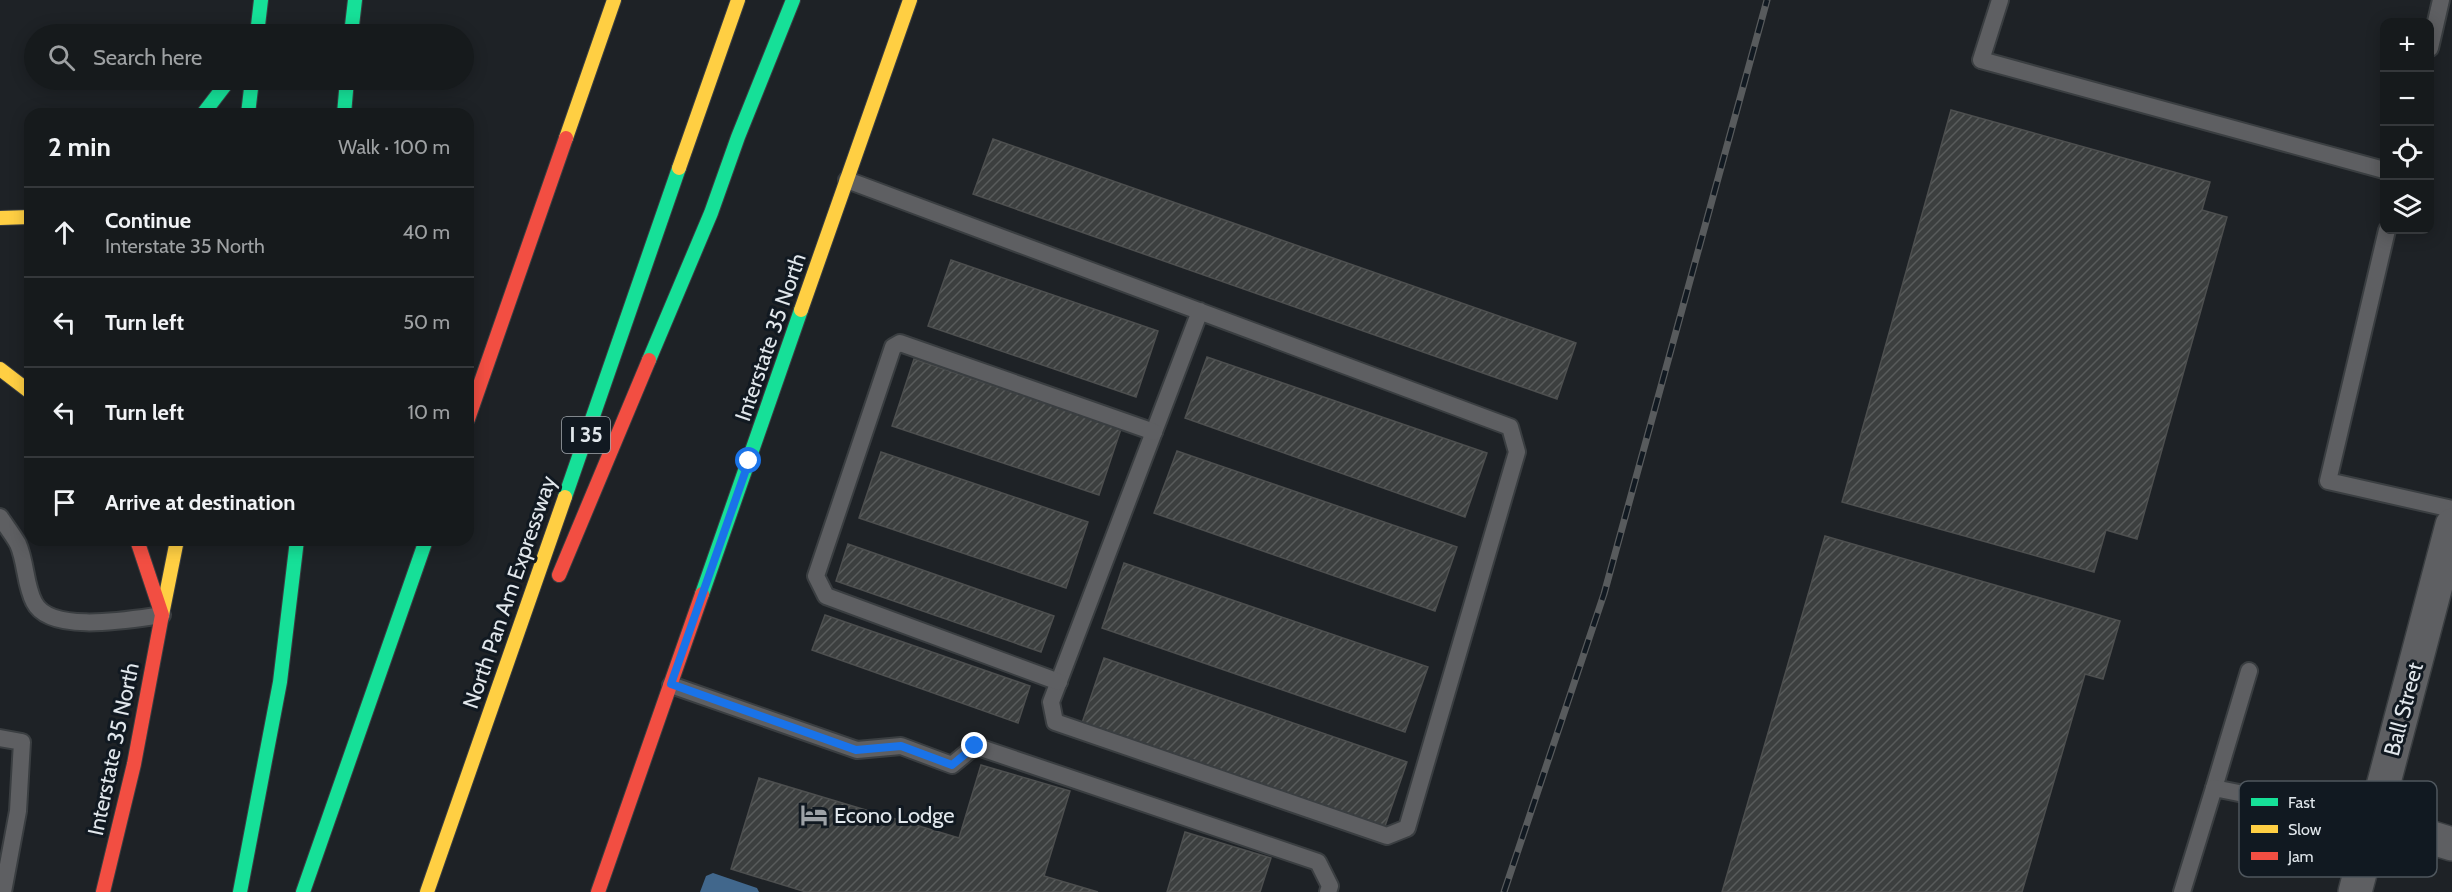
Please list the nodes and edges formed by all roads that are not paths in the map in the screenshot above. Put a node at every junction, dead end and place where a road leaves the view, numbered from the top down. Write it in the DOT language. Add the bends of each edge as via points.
graph roads {
  1 [pos="261,0"];
  2 [pos="355,0"];
  3 [pos="614,0"];
  4 [pos="738,0"];
  5 [pos="793,0"];
  6 [pos="910,0"];
  7 [pos="2000,0"];
  8 [pos="2441,0"];
  9 [pos="258,24"];
  10 [pos="352,24"];
  11 [pos="2434,31"];
  12 [pos="221,90"];
  13 [pos="251,90"];
  14 [pos="346,90"];
  15 [pos="207,108"];
  16 [pos="249,108"];
  17 [pos="345,108"];
  18 [pos="2380,169"];
  19 [pos="847,180"];
  20 [pos="24,217"];
  21 [pos="0,218"];
  22 [pos="2386,234"];
  23 [pos="1200,311"];
  24 [pos="0,369"];
  25 [pos="24,387"];
  26 [pos="474,402"];
  27 [pos="1154,432"];
  28 [pos="2452,509"];
  29 [pos="0,517"];
  30 [pos="2452,525"];
  31 [pos="139,546"];
  32 [pos="176,546"];
  33 [pos="296,546"];
  34 [pos="424,546"];
  35 [pos="555,585"];
  36 [pos="162,615"];
  37 [pos="522,662"];
  38 [pos="2249,671"];
  39 [pos="1059,682"];
  40 [pos="671,684"];
  41 [pos="0,738"];
  42 [pos="2384,781"];
  43 [pos="2214,788"];
  44 [pos="2239,793"];
  45 [pos="2437,839"];
  46 [pos="2452,844"];
  47 [pos="435,870"];
  48 [pos="2359,877"];
  49 [pos="3,892"];
  50 [pos="104,892"];
  51 [pos="240,892"];
  52 [pos="303,892"];
  53 [pos="427,892"];
  54 [pos="598,892"];
  55 [pos="1328,892"];
  56 [pos="2182,892"];
  57 [pos="2355,892"];
  1 -- 9 [label="main road"];
  2 -- 10 [label="main road"];
  3 -- 26 [label="main road"];
  4 -- 47 [label="main road, North Pan Am Expressway / I 35"];
  5 -- 35 [label="main road" via="711,213"];
  6 -- 19 [label="main road, Interstate 35 North"];
  7 -- 18 [label="lane" via="1981,60"];
  8 -- 11 [label="lane"];
  12 -- 15 [label="main road"];
  13 -- 16 [label="main road"];
  14 -- 17 [label="main road"];
  19 -- 23 [label="lane"];
  19 -- 40 [label="main road, Interstate 35 North"];
  20 -- 21 [label="main road"];
  22 -- 28 [label="lane" via="2328,481"];
  23 -- 27 [label="lane"];
  23 -- 39 [label="lane" via="1510,427 1517,452 1407,828 1387,836 1055,722 1051,702"];
  24 -- 25 [label="main road"];
  27 -- 39 [label="lane"];
  27 -- 39 [label="lane" via="900,343 893,347 816,576 826,597"];
  29 -- 36 [label="lane" via="18,545 34,604 46,614 67,621 104,623"];
  30 -- 42 [label="street, Ball Street"];
  31 -- 36 [label="main road"];
  32 -- 36 [label="main road, Interstate 35 North"];
  33 -- 51 [label="main road" via="280,682"];
  34 -- 52 [label="main road"];
  36 -- 50 [label="main road, Interstate 35 North" via="134,764"];
  37 -- 47 [label="main road"];
  38 -- 43 [label="lane"];
  40 -- 54 [label="main road, Interstate 35 North"];
  40 -- 55 [label="lane" via="856,750 901,746 952,765 975,746 1318,862 1330,886"];
  41 -- 49 [label="lane" via="22,742 18,811"];
  43 -- 44 [label="lane"];
  43 -- 56 [label="lane"];
  45 -- 46 [label="street"];
  47 -- 53 [label="main road, North Pan Am Expressway / I 35"];
  48 -- 57 [label="street, Ball Street"];
}
